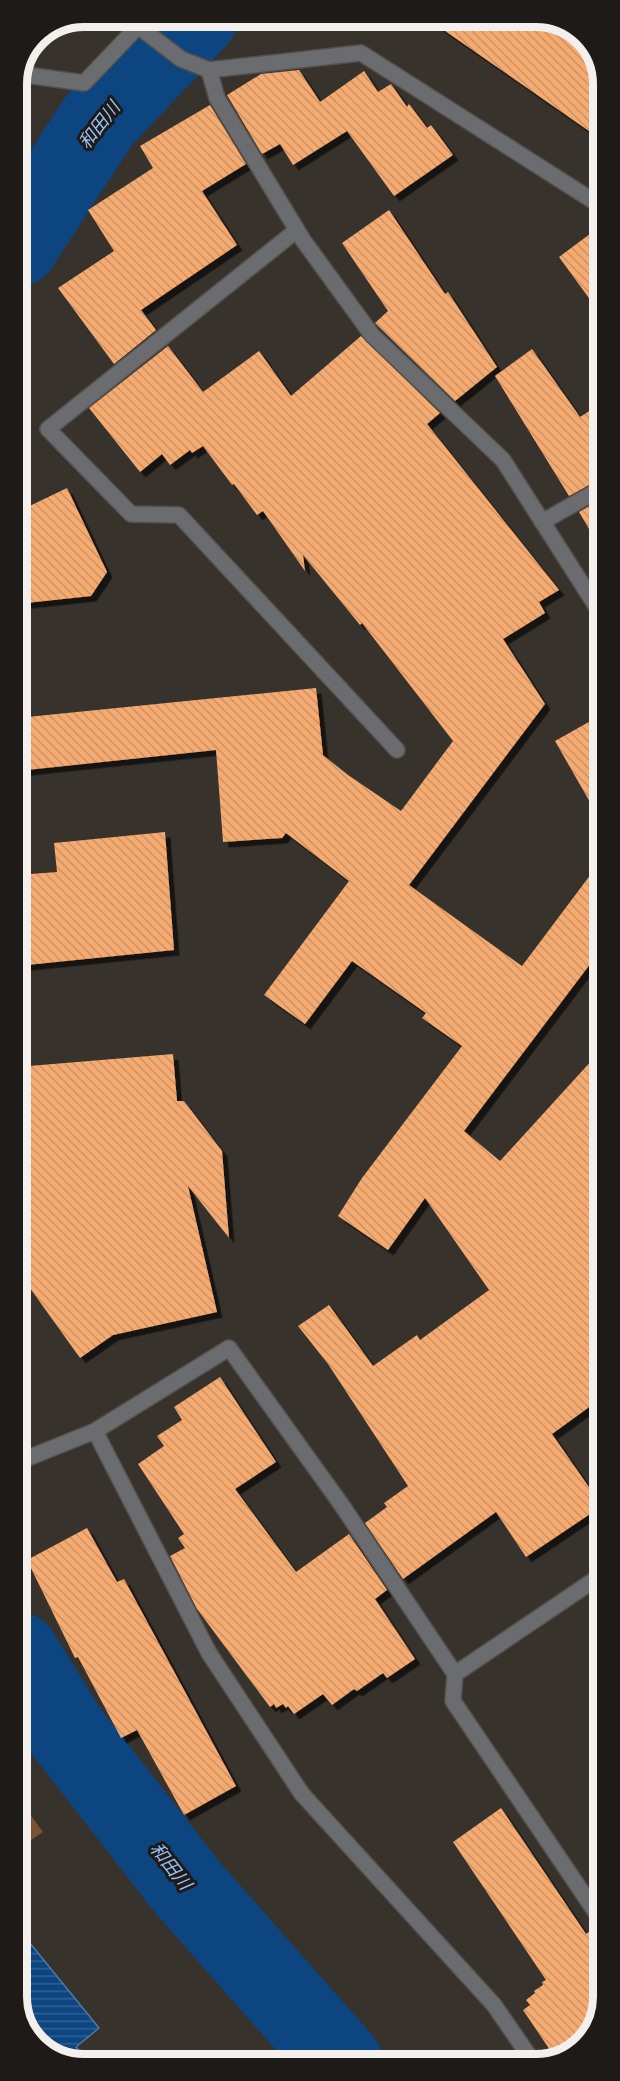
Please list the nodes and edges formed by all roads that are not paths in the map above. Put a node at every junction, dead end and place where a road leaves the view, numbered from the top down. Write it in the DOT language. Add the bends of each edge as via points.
graph roads {
  1 [pos="143,27"];
  2 [pos="145,27"];
  3 [pos="209,70"];
  4 [pos="28,76"];
  5 [pos="593,201"];
  6 [pos="297,230"];
  7 [pos="593,493"];
  8 [pos="542,522"];
  9 [pos="593,601"];
  10 [pos="397,750"];
  11 [pos="95,1431"];
  12 [pos="27,1458"];
  13 [pos="593,1581"];
  14 [pos="455,1674"];
  15 [pos="593,1908"];
  16 [pos="528,2054"];
  1 -- 4 [label="street" via="84,83"];
  2 -- 3 [label="street" via="181,59"];
  3 -- 5 [label="street" via="361,53"];
  3 -- 6 [label="street" via="217,98"];
  6 -- 8 [label="street" via="372,335 503,460"];
  6 -- 10 [label="street" via="48,429 131,514 179,515"];
  7 -- 8 [label="street"];
  8 -- 9 [label="street"];
  11 -- 12 [label="street"];
  11 -- 14 [label="street" via="229,1348 341,1504"];
  11 -- 16 [label="street" via="209,1653 302,1794 494,2005"];
  13 -- 14 [label="street"];
  14 -- 15 [label="street" via="453,1701"];
}
